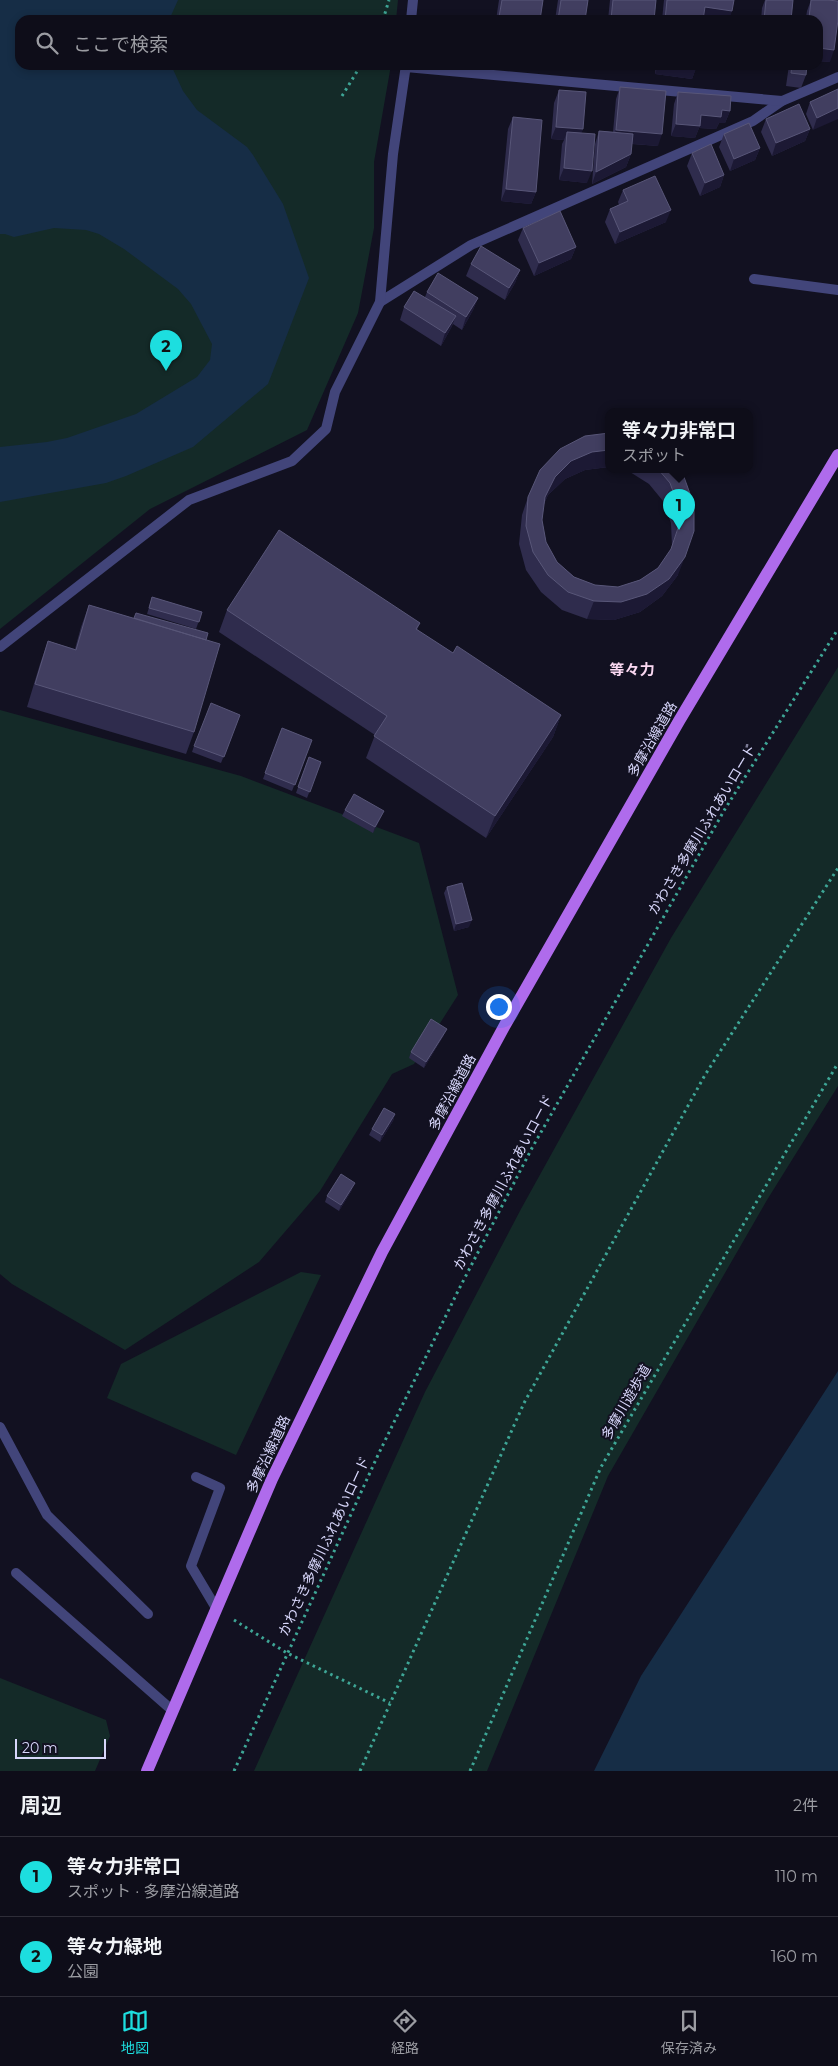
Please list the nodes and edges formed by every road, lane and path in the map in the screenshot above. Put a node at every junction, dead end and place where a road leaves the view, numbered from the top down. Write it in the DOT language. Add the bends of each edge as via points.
graph roads {
  1 [pos="389,0"];
  2 [pos="413,0"];
  3 [pos="384,15"];
  4 [pos="412,15"];
  5 [pos="357,70"];
  6 [pos="405,70"];
  7 [pos="449,70"];
  8 [pos="838,78"];
  9 [pos="342,96"];
  10 [pos="782,101"];
  11 [pos="754,279"];
  12 [pos="838,290"];
  13 [pos="380,302"];
  14 [pos="838,455"];
  15 [pos="838,629"];
  16 [pos="0,647"];
  17 [pos="838,868"];
  18 [pos="838,1063"];
  19 [pos="0,1427"];
  20 [pos="196,1477"];
  21 [pos="16,1573"];
  22 [pos="216,1608"];
  23 [pos="148,1614"];
  24 [pos="249,1630"];
  25 [pos="287,1653"];
  26 [pos="390,1703"];
  27 [pos="173,1711"];
  28 [pos="147,1771"];
  29 [pos="234,1771"];
  30 [pos="360,1771"];
  31 [pos="470,1771"];
  1 -- 3 [label="path"];
  2 -- 4 [label="street"];
  5 -- 9 [label="path"];
  6 -- 13 [label="street" via="393,154"];
  7 -- 10 [label="street"];
  8 -- 10 [label="street"];
  10 -- 13 [label="street" via="753,122 471,245"];
  11 -- 12 [label="street"];
  13 -- 16 [label="street" via="335,392 326,429 292,461 189,500"];
  14 -- 22 [label="main road, 多摩沿線道路" via="650,772 505,1025 410,1200 276,1470"];
  15 -- 25 [label="path, かわさき多摩川ふれあいロード" via="725,809 532,1148 382,1446"];
  17 -- 26 [label="path" via="705,1074 524,1403"];
  18 -- 31 [label="path, 多摩川遊歩道" via="601,1467"];
  19 -- 23 [label="street" via="47,1515"];
  20 -- 22 [label="street" via="220,1488 191,1566"];
  21 -- 27 [label="street"];
  22 -- 27 [label="main road, 多摩沿線道路"];
  24 -- 25 [label="path"];
  25 -- 26 [label="path"];
  25 -- 29 [label="path, かわさき多摩川ふれあいロード"];
  26 -- 30 [label="path"];
  27 -- 28 [label="main road, 多摩沿線道路"];
}
